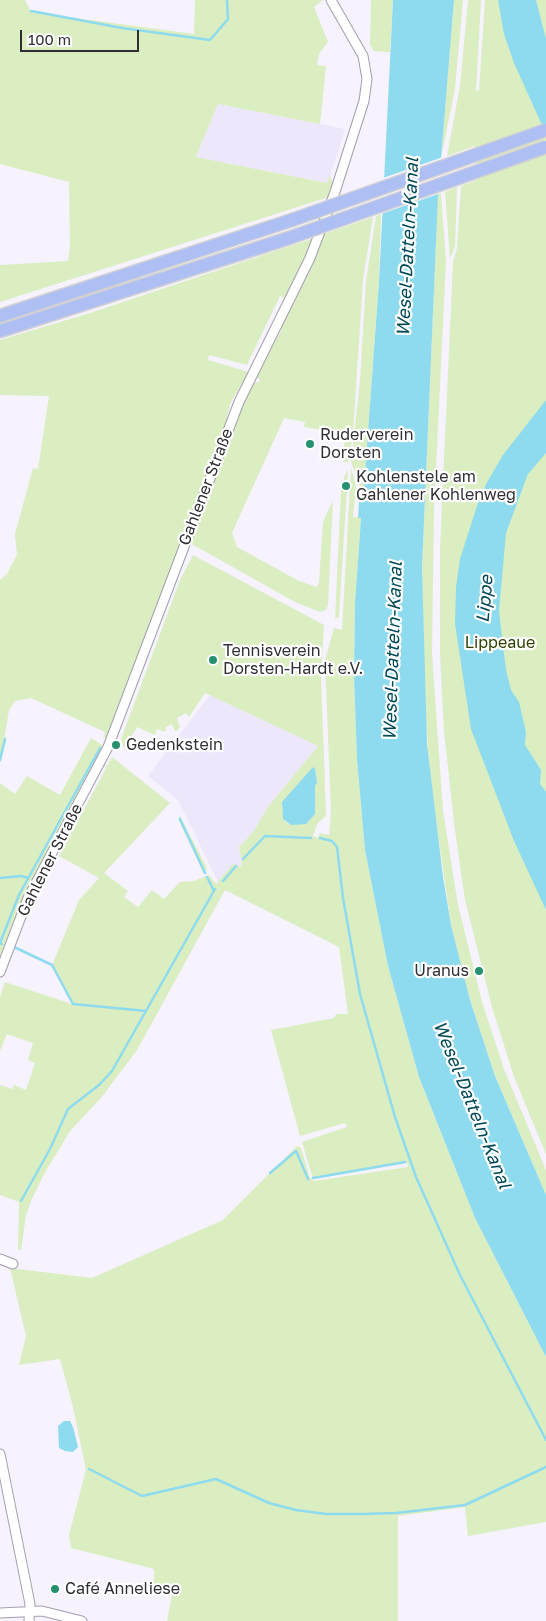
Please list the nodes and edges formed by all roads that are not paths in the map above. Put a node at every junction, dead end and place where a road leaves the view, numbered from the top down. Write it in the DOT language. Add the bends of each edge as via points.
graph roads {
  1 [pos="331,0"];
  2 [pos="546,130"];
  3 [pos="546,147"];
  4 [pos="0,316"];
  5 [pos="0,331"];
  6 [pos="0,972"];
  7 [pos="0,1259"];
  8 [pos="13,1264"];
  9 [pos="0,1454"];
  10 [pos="0,1613"];
  11 [pos="29,1617"];
  12 [pos="82,1621"];
  1 -- 6 [label="street, Gahlener Straße" via="363,56 367,80 364,101 335,192 310,258 233,416 108,747 28,898"];
  2 -- 4 [label="highway, bridge" via="292,220"];
  3 -- 5 [label="highway, bridge" via="289,238"];
  7 -- 8 [label="street"];
  9 -- 11 [label="street" via="30,1604"];
  10 -- 11 [label="street"];
  11 -- 12 [label="street" via="42,1611"];
}
